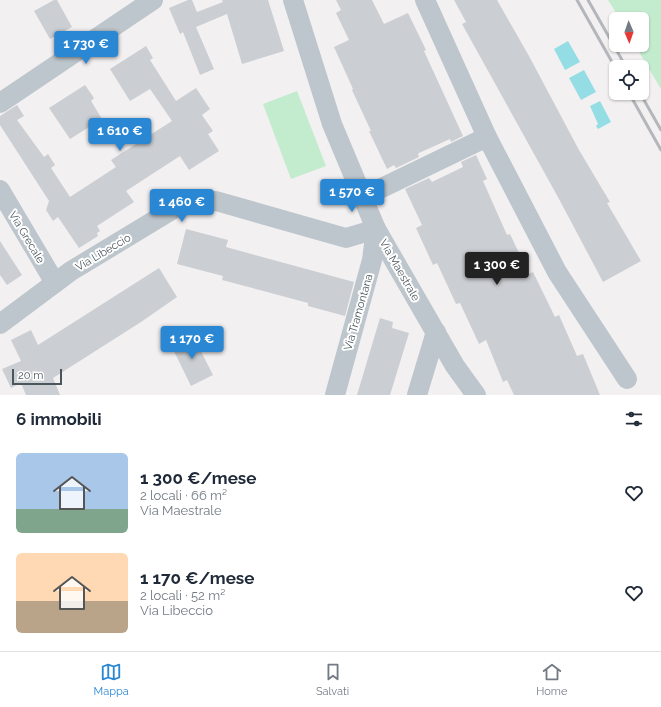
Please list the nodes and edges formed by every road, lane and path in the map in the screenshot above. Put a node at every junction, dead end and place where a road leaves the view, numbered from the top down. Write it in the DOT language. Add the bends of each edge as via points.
graph roads {
  1 [pos="153,0"];
  2 [pos="293,0"];
  3 [pos="425,0"];
  4 [pos="0,103"];
  5 [pos="487,137"];
  6 [pos="0,190"];
  7 [pos="363,196"];
  8 [pos="376,229"];
  9 [pos="55,283"];
  10 [pos="0,324"];
  11 [pos="436,332"];
  12 [pos="627,379"];
  13 [pos="335,395"];
  14 [pos="416,395"];
  15 [pos="476,395"];
  1 -- 4 [label="street"];
  2 -- 7 [label="street, Via Maestrale" via="332,124"];
  3 -- 5 [label="street"];
  5 -- 7 [label="street"];
  5 -- 12 [label="street" via="557,272"];
  6 -- 9 [label="street, Via Grecale"];
  7 -- 8 [label="street, Via Maestrale"];
  8 -- 9 [label="street, Via Libeccio" via="346,238 216,201 185,202"];
  8 -- 11 [label="street, Via Maestrale"];
  8 -- 13 [label="street, Via Tramontana" via="372,260"];
  9 -- 10 [label="street, Via Libeccio"];
  11 -- 14 [label="street"];
  11 -- 15 [label="street, Via Maestrale" via="455,366"];
}
